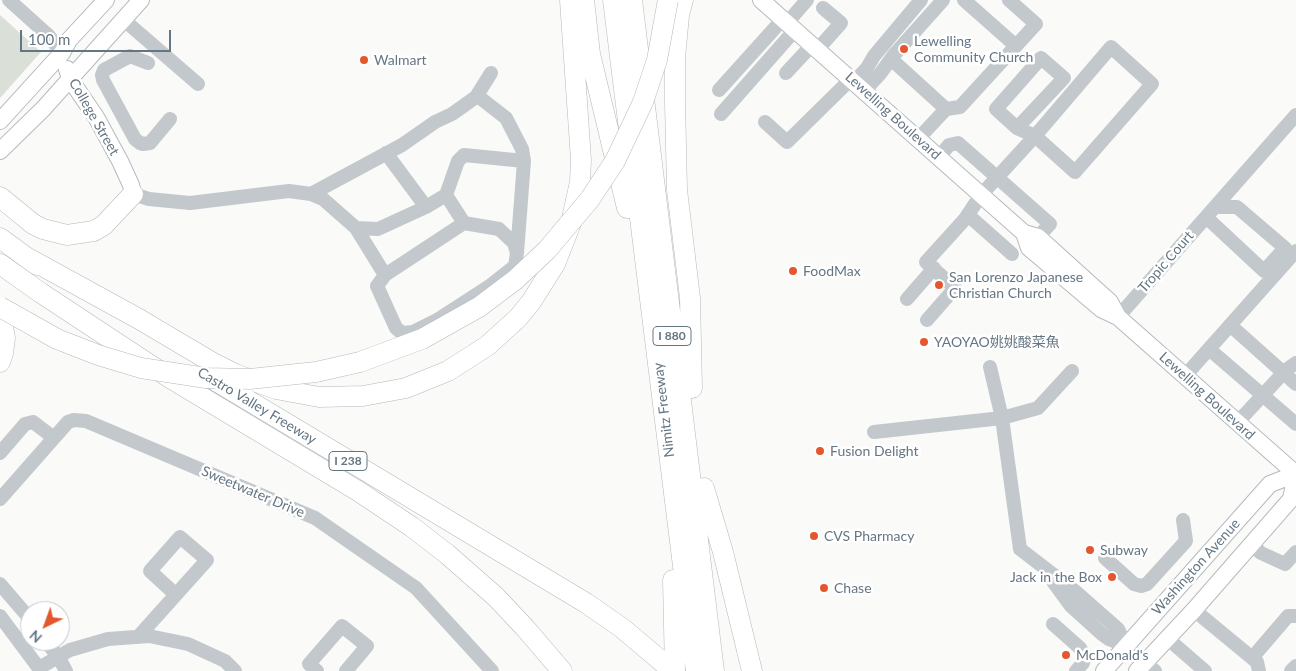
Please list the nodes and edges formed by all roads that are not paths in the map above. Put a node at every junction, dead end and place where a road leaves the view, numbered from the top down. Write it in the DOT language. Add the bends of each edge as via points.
graph roads {
  1 [pos="10,0"];
  2 [pos="106,0"];
  3 [pos="141,0"];
  4 [pos="570,0"];
  5 [pos="584,0"];
  6 [pos="613,0"];
  7 [pos="632,0"];
  8 [pos="644,0"];
  9 [pos="762,0"];
  10 [pos="807,0"];
  11 [pos="921,0"];
  12 [pos="943,0"];
  13 [pos="964,0"];
  14 [pos="1009,0"];
  15 [pos="680,1"];
  16 [pos="823,8"];
  17 [pos="124,20"];
  18 [pos="788,24"];
  19 [pos="1016,46"];
  20 [pos="815,47"];
  21 [pos="62,53"];
  22 [pos="891,59"];
  23 [pos="148,63"];
  24 [pos="786,72"];
  25 [pos="491,73"];
  26 [pos="70,79"];
  27 [pos="198,84"];
  28 [pos="856,84"];
  29 [pos="719,90"];
  30 [pos="476,97"];
  31 [pos="946,109"];
  32 [pos="721,114"];
  33 [pos="1296,115"];
  34 [pos="170,119"];
  35 [pos="0,121"];
  36 [pos="765,122"];
  37 [pos="1017,128"];
  38 [pos="1035,136"];
  39 [pos="918,139"];
  40 [pos="0,151"];
  41 [pos="386,153"];
  42 [pos="939,157"];
  43 [pos="524,161"];
  44 [pos="997,178"];
  45 [pos="133,194"];
  46 [pos="312,194"];
  47 [pos="446,195"];
  48 [pos="982,195"];
  49 [pos="0,197"];
  50 [pos="426,207"];
  51 [pos="1210,212"];
  52 [pos="968,215"];
  53 [pos="464,223"];
  54 [pos="356,228"];
  55 [pos="1031,235"];
  56 [pos="0,238"];
  57 [pos="1296,251"];
  58 [pos="517,253"];
  59 [pos="1012,254"];
  60 [pos="26,257"];
  61 [pos="0,264"];
  62 [pos="934,268"];
  63 [pos="385,275"];
  64 [pos="906,299"];
  65 [pos="0,309"];
  66 [pos="1118,317"];
  67 [pos="927,320"];
  68 [pos="653,322"];
  69 [pos="1230,325"];
  70 [pos="1209,349"];
  71 [pos="0,362"];
  72 [pos="1296,363"];
  73 [pos="990,367"];
  74 [pos="1072,371"];
  75 [pos="1284,372"];
  76 [pos="1184,376"];
  77 [pos="1296,384"];
  78 [pos="692,388"];
  79 [pos="1262,396"];
  80 [pos="1002,418"];
  81 [pos="1237,423"];
  82 [pos="1296,424"];
  83 [pos="874,432"];
  84 [pos="54,438"];
  85 [pos="0,453"];
  86 [pos="1296,474"];
  87 [pos="673,488"];
  88 [pos="704,488"];
  89 [pos="0,499"];
  90 [pos="1296,504"];
  91 [pos="1278,514"];
  92 [pos="1183,520"];
  93 [pos="1252,545"];
  94 [pos="1296,552"];
  95 [pos="1105,558"];
  96 [pos="0,584"];
  97 [pos="175,594"];
  98 [pos="20,606"];
  99 [pos="1194,610"];
  100 [pos="20,616"];
  101 [pos="1296,616"];
  102 [pos="2,622"];
  103 [pos="1053,624"];
  104 [pos="138,636"];
  105 [pos="1168,639"];
  106 [pos="1126,646"];
  107 [pos="54,651"];
  108 [pos="59,658"];
  109 [pos="1252,658"];
  110 [pos="1296,666"];
  111 [pos="1146,668"];
  112 [pos="40,669"];
  113 [pos="309,669"];
  114 [pos="671,669"];
  115 [pos="66,671"];
  116 [pos="236,671"];
  117 [pos="346,671"];
  118 [pos="492,671"];
  119 [pos="562,671"];
  120 [pos="696,671"];
  121 [pos="714,671"];
  122 [pos="725,671"];
  123 [pos="752,671"];
  124 [pos="1076,671"];
  125 [pos="1104,671"];
  126 [pos="1205,671"];
  127 [pos="1259,671"];
  128 [pos="1291,671"];
  1 -- 21 [label="street, College Street" via="50,36"];
  2 -- 21 [label="main road" via="69,40"];
  3 -- 17 [label="main road"];
  4 -- 60 [label="highway" via="581,160 571,223 555,264 518,318 488,346 448,371 406,388 364,396 319,397 276,389 215,364"];
  5 -- 68 [label="highway" via="590,54"];
  6 -- 68 [label="highway, Nimitz Freeway / I 880"];
  7 -- 121 [label="highway, I 880"];
  8 -- 78 [label="highway, I 880"];
  9 -- 18 [label="main road, Lewelling Boulevard"];
  10 -- 18 [label="street"];
  11 -- 28 [label="street" via="874,56"];
  12 -- 22 [label="street"];
  13 -- 19 [label="street"];
  14 -- 19 [label="street" via="1036,24"];
  15 -- 65 [label="highway, bridge" via="643,102 615,161 590,200 547,250 515,280 479,307 422,339 374,358 316,372 250,379 206,378 141,368 98,355 51,336"];
  15 -- 78 [label="highway" via="675,58 677,190 690,298"];
  16 -- 20 [label="street" via="841,23"];
  17 -- 26 [label="main road"];
  17 -- 27 [label="street"];
  18 -- 20 [label="main road, Lewelling Boulevard"];
  18 -- 29 [label="street"];
  18 -- 32 [label="street"];
  19 -- 31 [label="street" via="960,107"];
  20 -- 24 [label="street"];
  20 -- 28 [label="main road, Lewelling Boulevard"];
  21 -- 26 [label="main road, College Street"];
  21 -- 35 [label="main road"];
  22 -- 28 [label="street"];
  22 -- 31 [label="street"];
  23 -- 34 [label="street" via="130,56 104,70 103,80 140,143 150,142"];
  25 -- 30 [label="street"];
  26 -- 40 [label="main road"];
  26 -- 45 [label="main road, College Street" via="96,117 120,161"];
  28 -- 36 [label="street" via="788,142"];
  28 -- 39 [label="main road, Lewelling Boulevard"];
  30 -- 41 [label="street"];
  30 -- 43 [label="street" via="506,118 522,149"];
  31 -- 39 [label="street"];
  33 -- 51 [label="street, Tropic Court"];
  37 -- 37 [label="street" via="996,109 1041,58 1064,78"];
  37 -- 38 [label="street"];
  38 -- 38 [label="street" via="1112,47 1152,84 1075,172"];
  38 -- 44 [label="street"];
  39 -- 42 [label="main road, Lewelling Boulevard"];
  41 -- 46 [label="street"];
  41 -- 50 [label="street"];
  42 -- 44 [label="street" via="949,145 958,143"];
  42 -- 48 [label="main road, Lewelling Boulevard"];
  43 -- 47 [label="street" via="464,155 458,161"];
  43 -- 58 [label="street"];
  44 -- 48 [label="street"];
  44 -- 55 [label="street" via="1050,224"];
  45 -- 46 [label="street" via="148,199 190,203 289,191"];
  45 -- 49 [label="highway" via="104,225 94,231 67,235 33,224"];
  46 -- 54 [label="street" via="323,199"];
  47 -- 50 [label="street"];
  47 -- 53 [label="street"];
  48 -- 52 [label="street"];
  48 -- 55 [label="main road, Lewelling Boulevard"];
  50 -- 54 [label="street" via="378,229"];
  51 -- 51 [label="street" via="1264,271 1285,248 1237,207"];
  51 -- 66 [label="street, Tropic Court"];
  52 -- 59 [label="street"];
  52 -- 62 [label="street" via="926,262"];
  53 -- 58 [label="street" via="498,229 514,243"];
  53 -- 63 [label="street"];
  54 -- 63 [label="street"];
  55 -- 66 [label="main road, Lewelling Boulevard" via="1029,248 1100,309"];
  56 -- 60 [label="highway, Castro Valley Freeway / I 238"];
  57 -- 69 [label="street"];
  58 -- 63 [label="street" via="515,266 491,285 413,332 402,333 396,328 377,286"];
  60 -- 114 [label="highway, Castro Valley Freeway / I 238" via="190,365 586,603"];
  61 -- 119 [label="highway, Castro Valley Freeway / I 238" via="170,378 352,487 412,527 496,597"];
  62 -- 64 [label="street"];
  62 -- 67 [label="street" via="955,288"];
  65 -- 71 [label="highway" via="5,338"];
  66 -- 76 [label="main road, Lewelling Boulevard"];
  68 -- 87 [label="highway, Nimitz Freeway / I 880"];
  69 -- 70 [label="street"];
  69 -- 75 [label="street"];
  70 -- 76 [label="street"];
  70 -- 79 [label="street"];
  72 -- 75 [label="street"];
  73 -- 80 [label="street"];
  74 -- 80 [label="street" via="1038,408"];
  75 -- 77 [label="street"];
  75 -- 79 [label="street"];
  76 -- 81 [label="main road, Lewelling Boulevard"];
  78 -- 88 [label="highway, I 880"];
  79 -- 81 [label="street"];
  79 -- 82 [label="street"];
  80 -- 83 [label="street"];
  80 -- 106 [label="street" via="1020,549 1118,629"];
  81 -- 86 [label="main road, Lewelling Boulevard"];
  84 -- 85 [label="street" via="33,422 26,424"];
  84 -- 89 [label="street, Sweetwater Drive"];
  84 -- 118 [label="street, Sweetwater Drive" via="68,422 86,421 315,518 416,588"];
  86 -- 91 [label="main road, Washington Avenue" via="1291,499"];
  86 -- 106 [label="main road, Washington Avenue" via="1270,484"];
  87 -- 114 [label="highway"];
  87 -- 120 [label="highway, Nimitz Freeway / I 880"];
  88 -- 122 [label="highway, I 880"];
  88 -- 123 [label="highway"];
  90 -- 91 [label="main road"];
  91 -- 93 [label="main road, Washington Avenue"];
  92 -- 95 [label="street" via="1186,541 1147,584 1134,584"];
  93 -- 94 [label="street" via="1285,564"];
  93 -- 99 [label="main road, Washington Avenue"];
  96 -- 98 [label="street"];
  97 -- 104 [label="street"];
  99 -- 105 [label="main road, Washington Avenue"];
  99 -- 109 [label="street"];
  100 -- 102 [label="street"];
  101 -- 109 [label="street" via="1288,616"];
  102 -- 112 [label="street"];
  103 -- 124 [label="street" via="1084,655"];
  104 -- 108 [label="street" via="70,650"];
  104 -- 116 [label="street" via="188,644 225,661"];
  105 -- 111 [label="main road, Washington Avenue"];
  105 -- 126 [label="street"];
  106 -- 111 [label="street"];
  106 -- 125 [label="main road, Washington Avenue"];
  107 -- 108 [label="street"];
  108 -- 112 [label="street"];
  108 -- 115 [label="street"];
  109 -- 127 [label="street" via="1257,662"];
  110 -- 128 [label="street"];
  113 -- 117 [label="street" via="342,626 367,646"];
}
